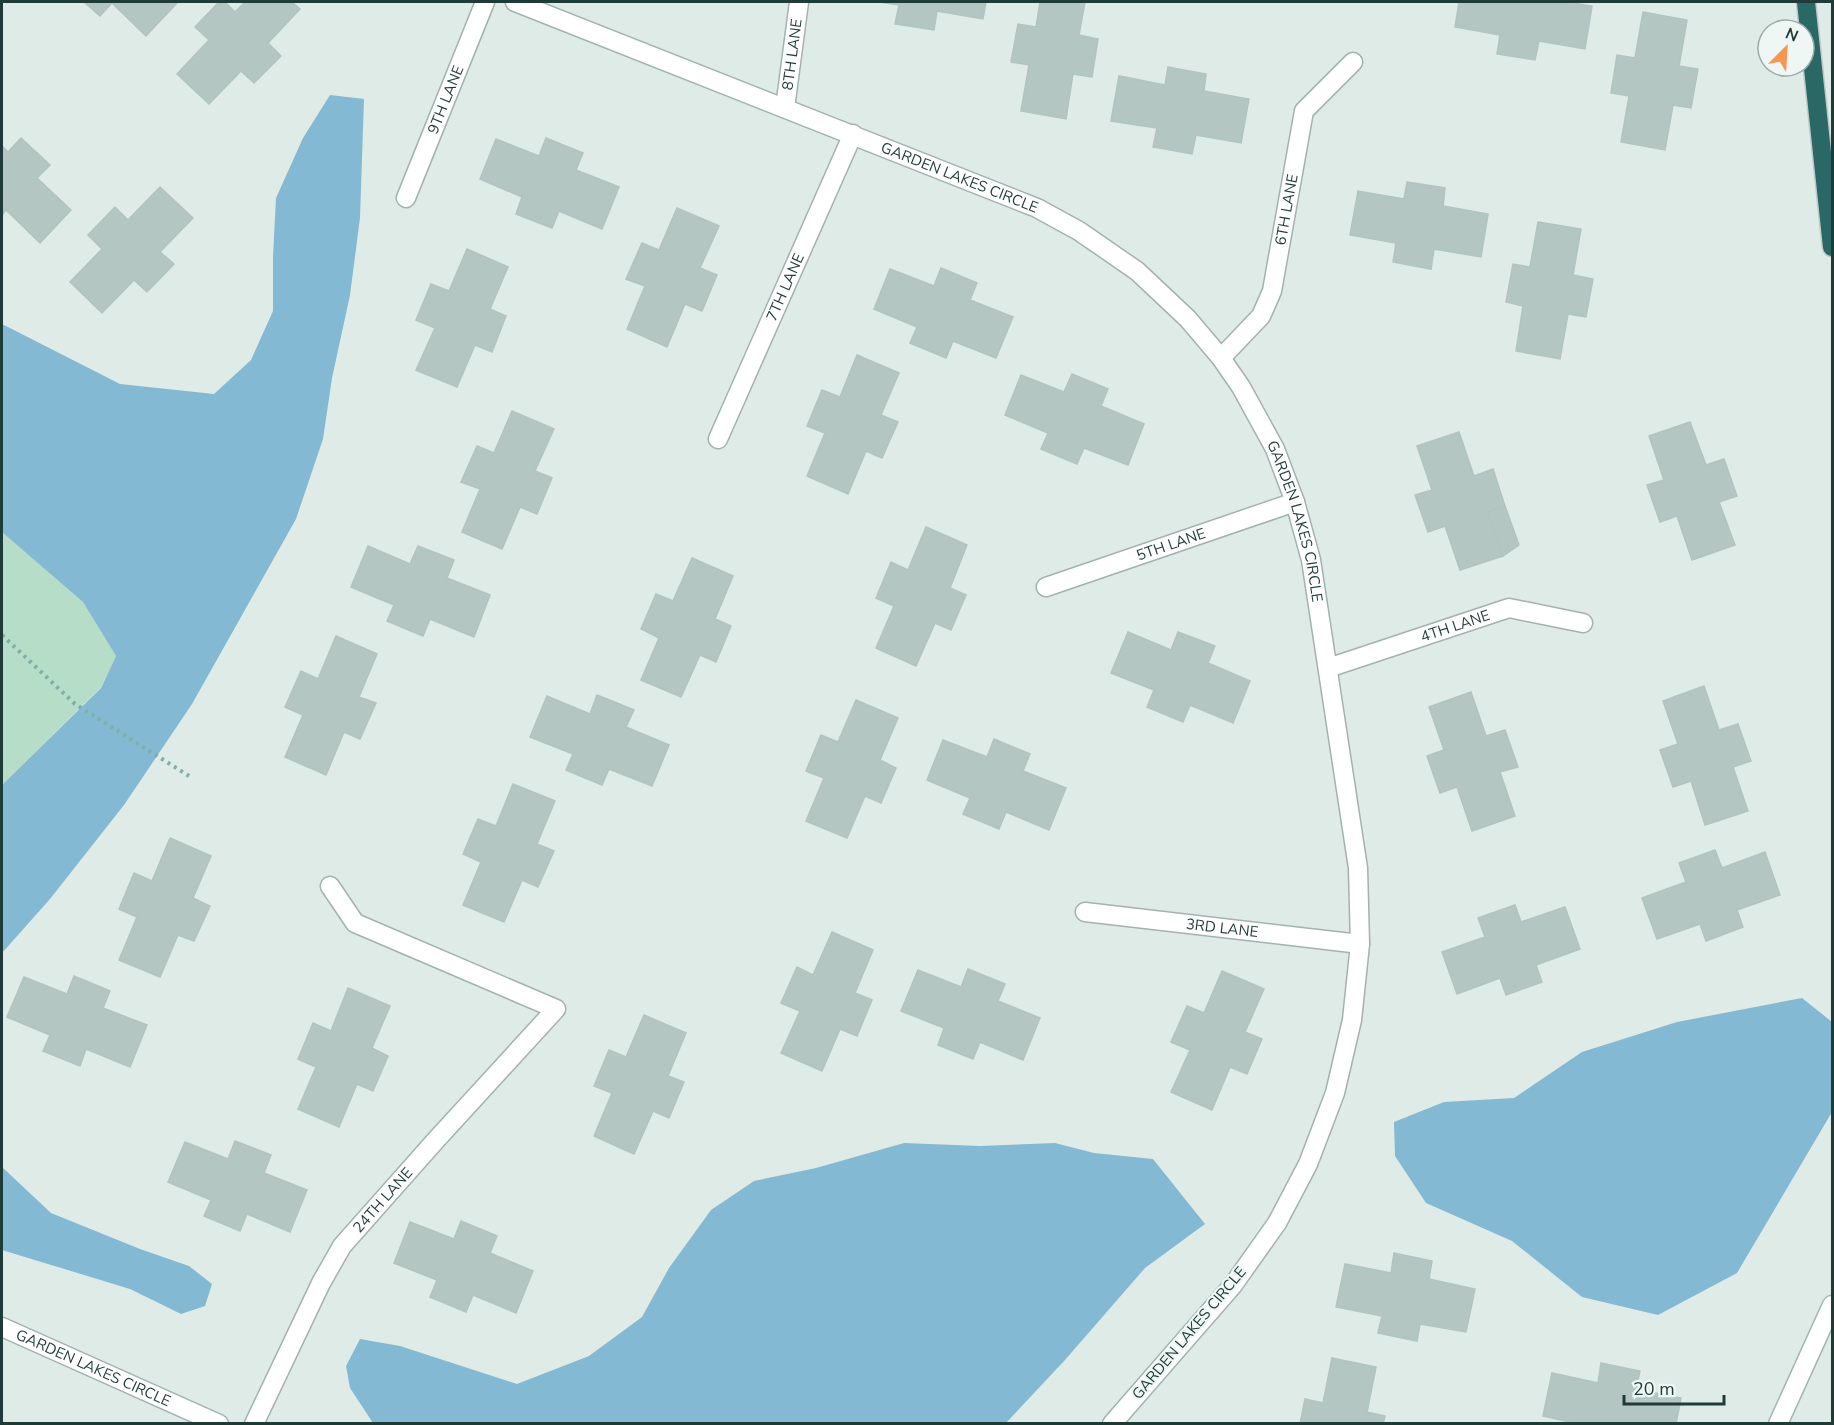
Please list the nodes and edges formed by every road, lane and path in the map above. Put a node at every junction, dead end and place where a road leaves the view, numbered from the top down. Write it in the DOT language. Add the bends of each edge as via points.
graph roads {
  1 [pos="485,2"];
  2 [pos="515,2"];
  3 [pos="799,2"];
  4 [pos="1806,2"];
  5 [pos="1353,62"];
  6 [pos="785,108"];
  7 [pos="853,134"];
  8 [pos="406,198"];
  9 [pos="1833,247"];
  10 [pos="1221,358"];
  11 [pos="718,439"];
  12 [pos="1295,502"];
  13 [pos="1046,587"];
  14 [pos="1583,623"];
  15 [pos="2,635"];
  16 [pos="1328,668"];
  17 [pos="189,776"];
  18 [pos="330,886"];
  19 [pos="1085,912"];
  20 [pos="1360,944"];
  21 [pos="1833,1305"];
  22 [pos="2,1327"];
  23 [pos="219,1424"];
  24 [pos="254,1424"];
  25 [pos="1112,1424"];
  26 [pos="1778,1424"];
  1 -- 8 [label="street, 9TH LANE"];
  2 -- 6 [label="street, GARDEN LAKES CIRCLE"];
  3 -- 6 [label="street, 8TH LANE"];
  4 -- 9 [label="highway"];
  5 -- 10 [label="street, 6TH LANE" via="1304,111 1272,291 1261,316"];
  6 -- 7 [label="street, GARDEN LAKES CIRCLE"];
  7 -- 10 [label="street, GARDEN LAKES CIRCLE" via="1037,208 1079,231 1137,271 1188,319"];
  7 -- 11 [label="street, 7TH LANE"];
  10 -- 12 [label="street, GARDEN LAKES CIRCLE" via="1275,449"];
  12 -- 13 [label="street, 5TH LANE"];
  12 -- 16 [label="street, GARDEN LAKES CIRCLE" via="1311,560"];
  14 -- 16 [label="street, 4TH LANE" via="1509,608"];
  15 -- 17 [label="path" via="75,704"];
  16 -- 20 [label="street, GARDEN LAKES CIRCLE" via="1358,868"];
  18 -- 24 [label="street, 24TH LANE" via="356,923 556,1009 342,1246"];
  19 -- 20 [label="street, 3RD LANE"];
  20 -- 25 [label="street, GARDEN LAKES CIRCLE" via="1352,1020 1335,1093 1308,1164 1277,1223 1233,1285"];
  21 -- 26 [label="street"];
  22 -- 23 [label="street, GARDEN LAKES CIRCLE"];
}
